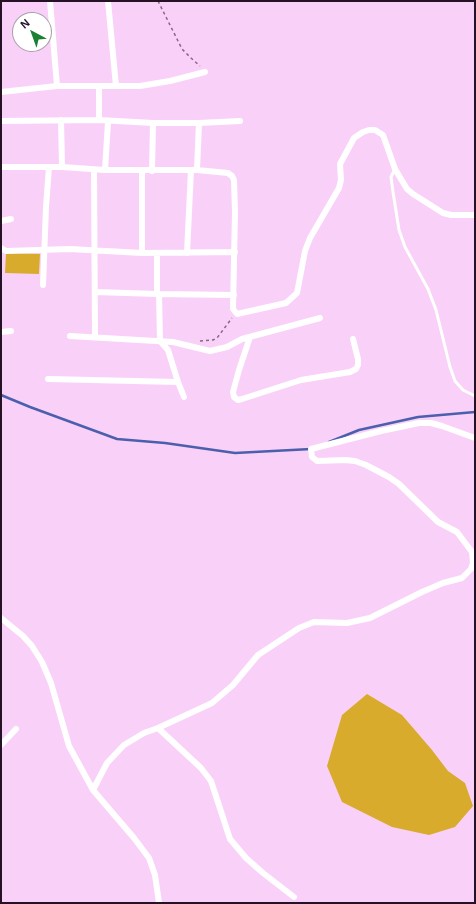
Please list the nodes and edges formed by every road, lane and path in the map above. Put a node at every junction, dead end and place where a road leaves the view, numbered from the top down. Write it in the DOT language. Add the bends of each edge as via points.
graph roads {
  1 [pos="50,1"];
  2 [pos="108,1"];
  3 [pos="158,1"];
  4 [pos="204,72"];
  5 [pos="57,86"];
  6 [pos="99,86"];
  7 [pos="116,86"];
  8 [pos="1,88"];
  9 [pos="1,92"];
  10 [pos="61,120"];
  11 [pos="99,120"];
  12 [pos="1,121"];
  13 [pos="240,121"];
  14 [pos="108,122"];
  15 [pos="153,123"];
  16 [pos="199,123"];
  17 [pos="1,167"];
  18 [pos="49,167"];
  19 [pos="62,167"];
  20 [pos="395,169"];
  21 [pos="94,170"];
  22 [pos="105,170"];
  23 [pos="191,170"];
  24 [pos="198,170"];
  25 [pos="142,171"];
  26 [pos="152,171"];
  27 [pos="475,215"];
  28 [pos="11,219"];
  29 [pos="1,221"];
  30 [pos="1,248"];
  31 [pos="45,250"];
  32 [pos="94,250"];
  33 [pos="235,252"];
  34 [pos="142,253"];
  35 [pos="157,253"];
  36 [pos="187,253"];
  37 [pos="43,285"];
  38 [pos="95,292"];
  39 [pos="158,294"];
  40 [pos="234,295"];
  41 [pos="236,313"];
  42 [pos="320,318"];
  43 [pos="11,331"];
  44 [pos="1,332"];
  45 [pos="70,336"];
  46 [pos="95,337"];
  47 [pos="250,337"];
  48 [pos="353,340"];
  49 [pos="160,341"];
  50 [pos="185,345"];
  51 [pos="48,379"];
  52 [pos="178,382"];
  53 [pos="475,396"];
  54 [pos="184,397"];
  55 [pos="475,438"];
  56 [pos="1,618"];
  57 [pos="158,728"];
  58 [pos="16,729"];
  59 [pos="1,745"];
  60 [pos="94,790"];
  61 [pos="294,897"];
  62 [pos="158,903"];
  1 -- 5 [label="street"];
  2 -- 7 [label="street"];
  3 -- 4 [label="path" via="182,49"];
  4 -- 7 [label="street" via="140,86"];
  5 -- 6 [label="street"];
  5 -- 9 [label="street"];
  6 -- 7 [label="street"];
  6 -- 11 [label="street"];
  8 -- 9 [label="street"];
  10 -- 11 [label="street"];
  10 -- 12 [label="street"];
  10 -- 19 [label="street"];
  11 -- 14 [label="street"];
  13 -- 16 [label="street"];
  14 -- 15 [label="street"];
  14 -- 22 [label="street"];
  15 -- 16 [label="street"];
  15 -- 26 [label="street"];
  16 -- 24 [label="street"];
  17 -- 18 [label="street"];
  18 -- 19 [label="street"];
  18 -- 31 [label="street"];
  19 -- 21 [label="street"];
  20 -- 27 [label="street" via="410,192 439,211"];
  20 -- 41 [label="street" via="384,137 379,132 366,131 354,138 340,164 339,188 305,251 296,293 286,303"];
  20 -- 53 [label="lane" via="391,178 404,247 432,299 455,381 463,390"];
  21 -- 22 [label="street"];
  21 -- 32 [label="street"];
  22 -- 25 [label="street"];
  23 -- 24 [label="street"];
  23 -- 26 [label="street"];
  23 -- 36 [label="street"];
  24 -- 33 [label="street" via="222,172 232,176 234,180"];
  25 -- 26 [label="street"];
  25 -- 34 [label="street"];
  28 -- 29 [label="street"];
  30 -- 31 [label="street" via="6,251"];
  31 -- 32 [label="street"];
  31 -- 37 [label="street"];
  32 -- 34 [label="street"];
  32 -- 38 [label="street"];
  33 -- 36 [label="street"];
  33 -- 40 [label="street"];
  34 -- 35 [label="street"];
  35 -- 36 [label="street"];
  35 -- 39 [label="street"];
  38 -- 39 [label="street"];
  38 -- 46 [label="street"];
  39 -- 40 [label="street"];
  39 -- 49 [label="street"];
  40 -- 41 [label="street" via="233,309"];
  41 -- 50 [label="path" via="217,338 189,342"];
  42 -- 47 [label="street"];
  43 -- 44 [label="street"];
  45 -- 46 [label="street"];
  46 -- 49 [label="street"];
  47 -- 48 [label="street" via="233,392 238,400 301,380 356,369 358,359"];
  47 -- 50 [label="street" via="210,351"];
  49 -- 50 [label="street"];
  49 -- 52 [label="street" via="168,350"];
  51 -- 52 [label="street"];
  52 -- 54 [label="street"];
  55 -- 57 [label="street" via="431,423 381,431 311,449 312,457 317,461 355,461 399,484 438,522 457,532 472,552 471,569 462,578 422,592 370,618 347,623 306,624 258,655 233,684 212,703"];
  56 -- 60 [label="street" via="23,636 42,662 51,683 69,746"];
  57 -- 60 [label="street" via="144,733 115,754 107,763"];
  57 -- 61 [label="street" via="201,768 211,781 230,839 246,858"];
  58 -- 59 [label="street"];
  60 -- 62 [label="street" via="149,858 155,875"];
}
